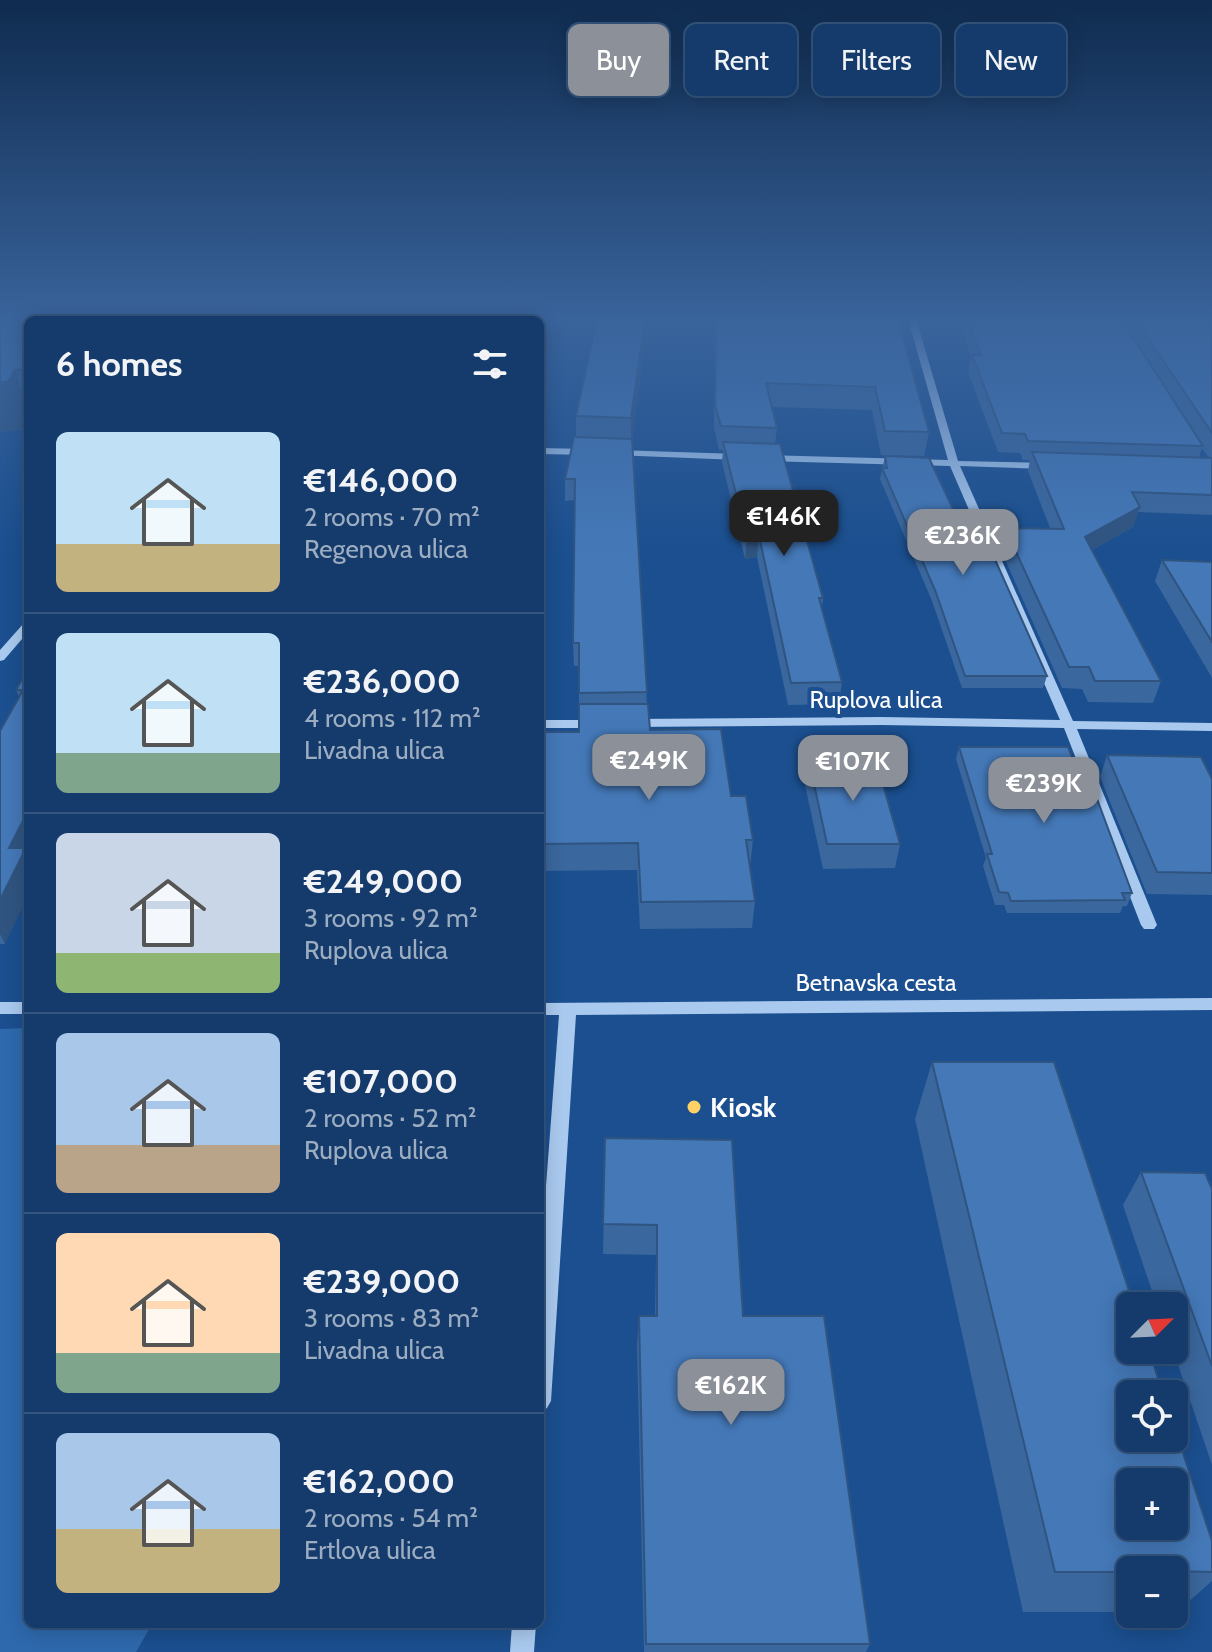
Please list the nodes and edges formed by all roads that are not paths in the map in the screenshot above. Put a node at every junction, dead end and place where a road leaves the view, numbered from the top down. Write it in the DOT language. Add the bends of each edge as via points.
graph roads {
  1 [pos="934,396"];
  2 [pos="544,451"];
  3 [pos="954,464"];
  4 [pos="1065,467"];
  5 [pos="24,630"];
  6 [pos="0,657"];
  7 [pos="1068,723"];
  8 [pos="544,724"];
  9 [pos="1212,727"];
  10 [pos="1149,925"];
  11 [pos="1212,1004"];
  12 [pos="0,1008"];
  13 [pos="24,1008"];
  14 [pos="544,1009"];
  15 [pos="568,1009"];
  16 [pos="544,1345"];
  17 [pos="524,1628"];
  18 [pos="522,1652"];
  1 -- 3 [label="street"];
  2 -- 3 [label="street"];
  3 -- 4 [label="street"];
  3 -- 7 [label="street"];
  5 -- 6 [label="street"];
  7 -- 8 [label="street, Ruplova ulica"];
  7 -- 9 [label="street, Ruplova ulica"];
  7 -- 10 [label="street"];
  11 -- 15 [label="street, Betnavska cesta"];
  12 -- 13 [label="street"];
  14 -- 15 [label="street, Betnavska cesta"];
  15 -- 16 [label="street"];
  17 -- 18 [label="street"];
}
